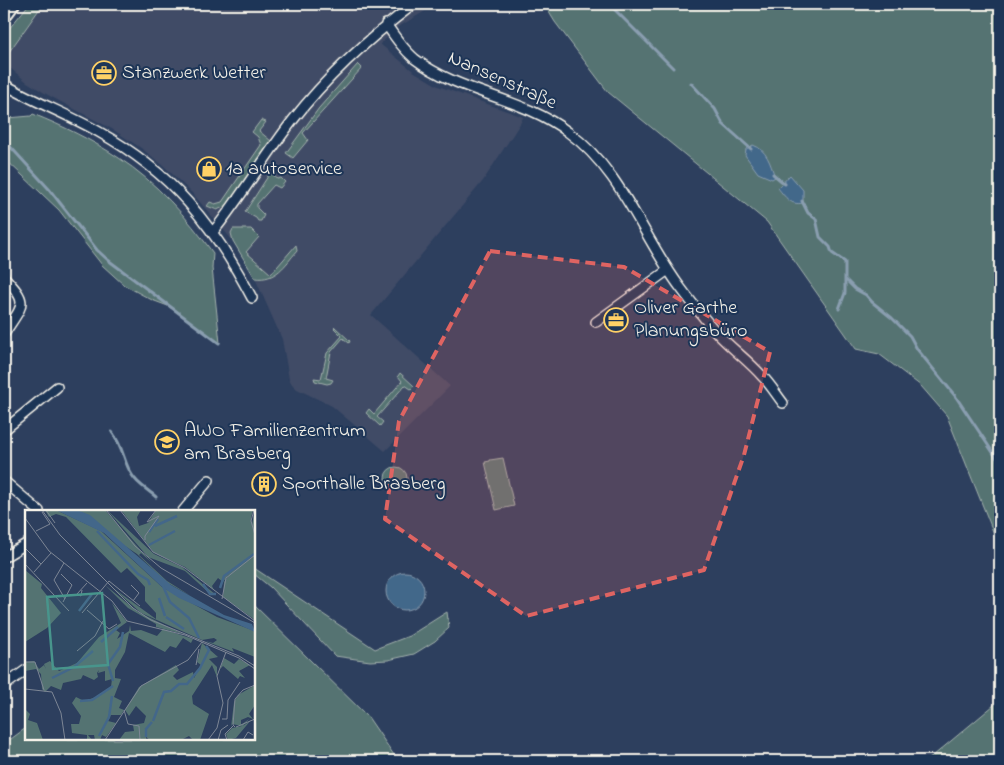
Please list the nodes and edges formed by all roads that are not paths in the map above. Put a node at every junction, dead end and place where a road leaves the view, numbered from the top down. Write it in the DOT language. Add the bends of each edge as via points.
graph roads {
  1 [pos="13,4"];
  2 [pos="414,4"];
  3 [pos="4,16"];
  4 [pos="386,24"];
  5 [pos="4,84"];
  6 [pos="214,232"];
  7 [pos="668,270"];
  8 [pos="4,276"];
  9 [pos="252,298"];
  10 [pos="596,322"];
  11 [pos="4,334"];
  12 [pos="56,387"];
  13 [pos="783,403"];
  14 [pos="4,430"];
  15 [pos="209,480"];
  16 [pos="4,482"];
  17 [pos="37,510"];
  18 [pos="184,510"];
  19 [pos="25,545"];
  20 [pos="4,557"];
  21 [pos="25,671"];
  22 [pos="4,686"];
  1 -- 3 [label="main road"];
  2 -- 4 [label="street"];
  4 -- 6 [label="street" via="311,97"];
  4 -- 7 [label="street, Nansenstraße" via="405,49 425,66 456,82 541,115 581,142 617,184"];
  5 -- 6 [label="street" via="99,132 138,157 192,205"];
  6 -- 9 [label="street"];
  7 -- 10 [label="street"];
  7 -- 13 [label="street, Nansenstraße" via="713,328 763,377"];
  8 -- 11 [label="street" via="19,293 21,303"];
  12 -- 14 [label="street"];
  15 -- 18 [label="street"];
  16 -- 17 [label="street"];
  19 -- 20 [label="street"];
  21 -- 22 [label="street"];
}
